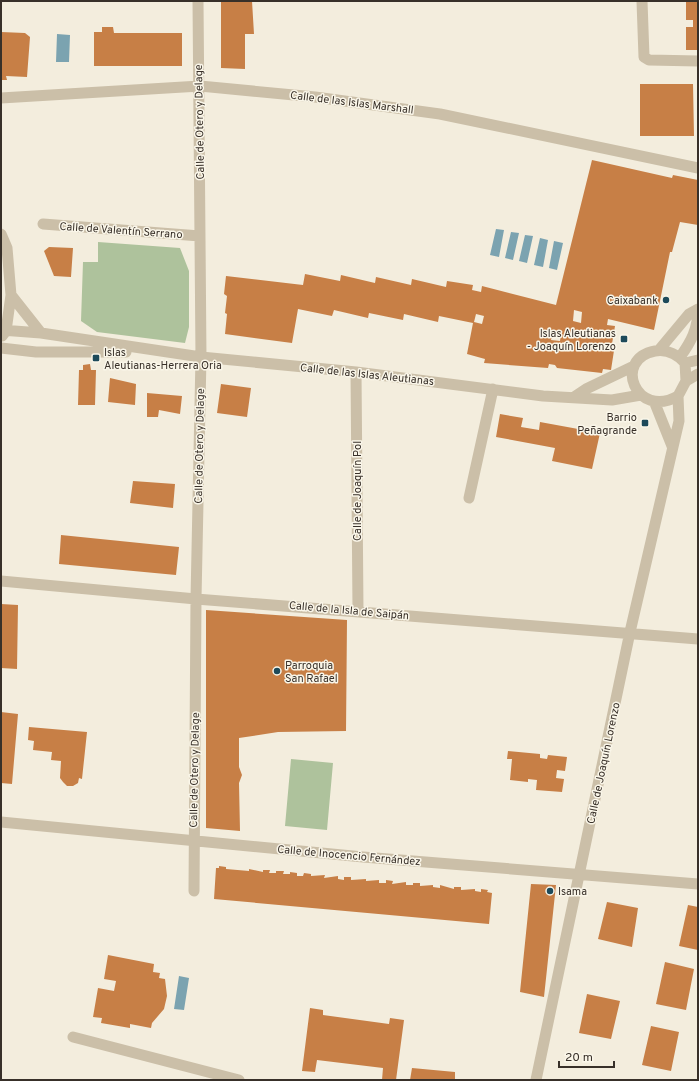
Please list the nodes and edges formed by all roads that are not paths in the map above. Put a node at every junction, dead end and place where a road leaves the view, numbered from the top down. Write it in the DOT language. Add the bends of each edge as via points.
graph roads {
  1 [pos="198,1"];
  2 [pos="642,1"];
  3 [pos="698,61"];
  4 [pos="200,86"];
  5 [pos="1,98"];
  6 [pos="698,168"];
  7 [pos="43,224"];
  8 [pos="1,234"];
  9 [pos="200,236"];
  10 [pos="11,295"];
  11 [pos="698,309"];
  12 [pos="41,333"];
  13 [pos="2,334"];
  14 [pos="1,348"];
  15 [pos="16,350"];
  16 [pos="659,350"];
  17 [pos="159,351"];
  18 [pos="201,357"];
  19 [pos="682,360"];
  20 [pos="698,360"];
  21 [pos="634,366"];
  22 [pos="356,372"];
  23 [pos="698,374"];
  24 [pos="686,381"];
  25 [pos="493,389"];
  26 [pos="641,395"];
  27 [pos="678,396"];
  28 [pos="574,397"];
  29 [pos="654,401"];
  30 [pos="672,446"];
  31 [pos="469,498"];
  32 [pos="1,581"];
  33 [pos="196,599"];
  34 [pos="358,610"];
  35 [pos="630,632"];
  36 [pos="698,639"];
  37 [pos="1,822"];
  38 [pos="194,841"];
  39 [pos="580,874"];
  40 [pos="698,884"];
  41 [pos="194,891"];
  42 [pos="73,1037"];
  43 [pos="239,1080"];
  44 [pos="536,1080"];
  1 -- 4 [label="street, Calle de Otero y Delage"];
  2 -- 3 [label="street" via="644,57 649,60"];
  4 -- 5 [label="street, Calle de las Islas Marshall"];
  4 -- 6 [label="street, Calle de las Islas Marshall" via="315,97 440,114"];
  4 -- 9 [label="street, Calle de Otero y Delage"];
  7 -- 9 [label="street, Calle de Valentín Serrano"];
  8 -- 10 [label="street" via="7,248"];
  9 -- 18 [label="street, Calle de Otero y Delage"];
  10 -- 12 [label="street"];
  10 -- 13 [label="street"];
  11 -- 16 [label="street" via="690,314"];
  11 -- 19 [label="street" via="698,322"];
  12 -- 13 [label="street, Calle de las Islas Aleutianas"];
  12 -- 17 [label="street, Calle de las Islas Aleutianas"];
  13 -- 15 [label="street"];
  14 -- 15 [label="street, Calle de las Islas Aleutianas"];
  15 -- 17 [label="street, Calle de las Islas Aleutianas"];
  16 -- 19 [label="street" via="670,352"];
  16 -- 21 [label="street" via="644,355"];
  17 -- 18 [label="street, Calle de las Islas Aleutianas"];
  18 -- 22 [label="street, Calle de las Islas Aleutianas"];
  18 -- 33 [label="street, Calle de Otero y Delage"];
  19 -- 20 [label="street"];
  19 -- 24 [label="street"];
  21 -- 26 [label="street" via="633,382"];
  21 -- 28 [label="street" via="586,388"];
  22 -- 25 [label="street, Calle de las Islas Aleutianas"];
  22 -- 34 [label="street, Calle de Joaquín Pol"];
  23 -- 24 [label="street"];
  24 -- 27 [label="street"];
  25 -- 28 [label="street, Calle de las Islas Aleutianas" via="543,396"];
  25 -- 31 [label="street"];
  26 -- 28 [label="street, Calle de las Islas Aleutianas" via="612,400"];
  26 -- 29 [label="street" via="647,400"];
  27 -- 29 [label="street" via="671,400"];
  27 -- 30 [label="street, Calle de Joaquín Lorenzo" via="679,420"];
  29 -- 30 [label="street"];
  30 -- 35 [label="street, Calle de Joaquín Lorenzo"];
  32 -- 33 [label="street, Calle de la Isla de Saipán"];
  33 -- 34 [label="street, Calle de la Isla de Saipán"];
  33 -- 38 [label="street, Calle de Otero y Delage"];
  34 -- 35 [label="street, Calle de la Isla de Saipán"];
  35 -- 36 [label="street, Calle de la Isla de Saipán"];
  35 -- 39 [label="street, Calle de Joaquín Lorenzo"];
  37 -- 38 [label="street, Calle de Inocencio Fernández"];
  38 -- 39 [label="street, Calle de Inocencio Fernández"];
  38 -- 41 [label="street, Calle de Otero y Delage"];
  39 -- 40 [label="street, Calle de Inocencio Fernández"];
  39 -- 44 [label="street, Calle de Joaquín Lorenzo"];
  42 -- 43 [label="street"];
}
